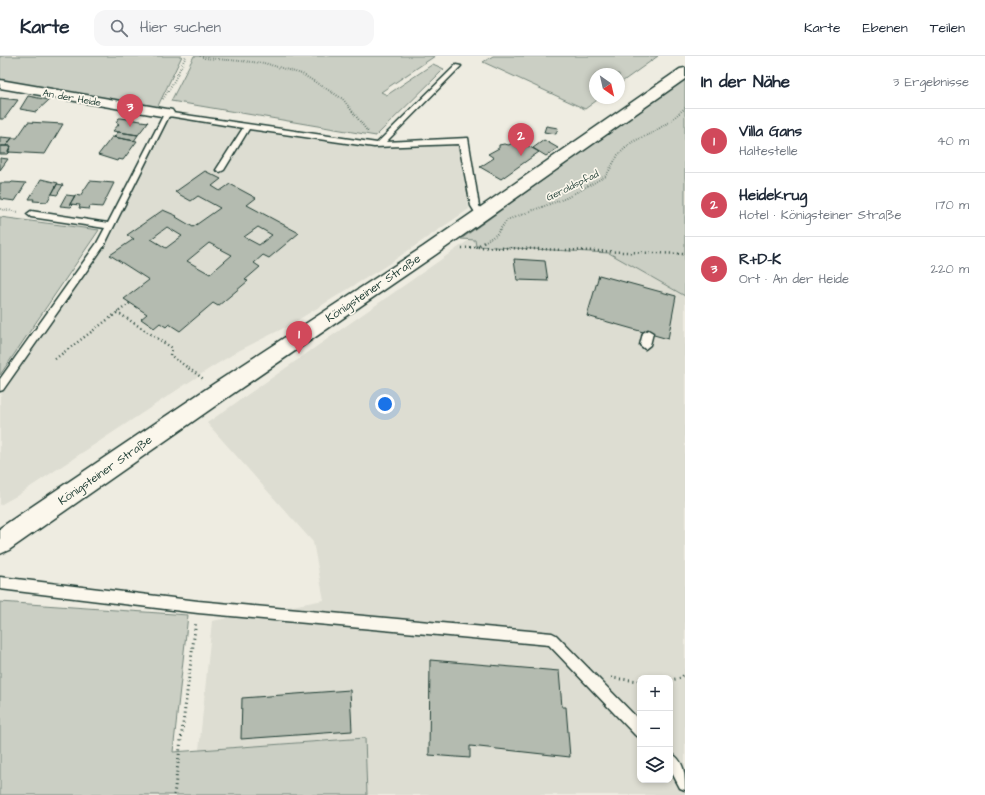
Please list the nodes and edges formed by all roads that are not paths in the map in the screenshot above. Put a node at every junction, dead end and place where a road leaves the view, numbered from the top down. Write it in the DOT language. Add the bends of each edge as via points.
graph roads {
  1 [pos="458,66"];
  2 [pos="685,72"];
  3 [pos="0,84"];
  4 [pos="165,113"];
  5 [pos="247,126"];
  6 [pos="379,145"];
  7 [pos="220,170"];
  8 [pos="32,214"];
  9 [pos="481,215"];
  10 [pos="109,226"];
  11 [pos="648,333"];
  12 [pos="645,345"];
  13 [pos="0,387"];
  14 [pos="0,542"];
  15 [pos="0,583"];
  16 [pos="637,727"];
  17 [pos="673,763"];
  18 [pos="685,783"];
  1 -- 6 [label="lane"];
  2 -- 9 [label="main road, Königsteiner Straße"];
  3 -- 4 [label="street, An der Heide"];
  4 -- 5 [label="lane"];
  4 -- 10 [label="lane"];
  5 -- 6 [label="lane"];
  5 -- 7 [label="lane"];
  6 -- 9 [label="lane" via="465,141 475,206"];
  8 -- 10 [label="lane"];
  9 -- 14 [label="main road, Königsteiner Straße" via="443,247 220,390"];
  10 -- 13 [label="lane" via="101,244"];
  11 -- 12 [label="lane"];
  15 -- 16 [label="lane" via="198,607 552,639"];
  17 -- 18 [label="lane"];
}
